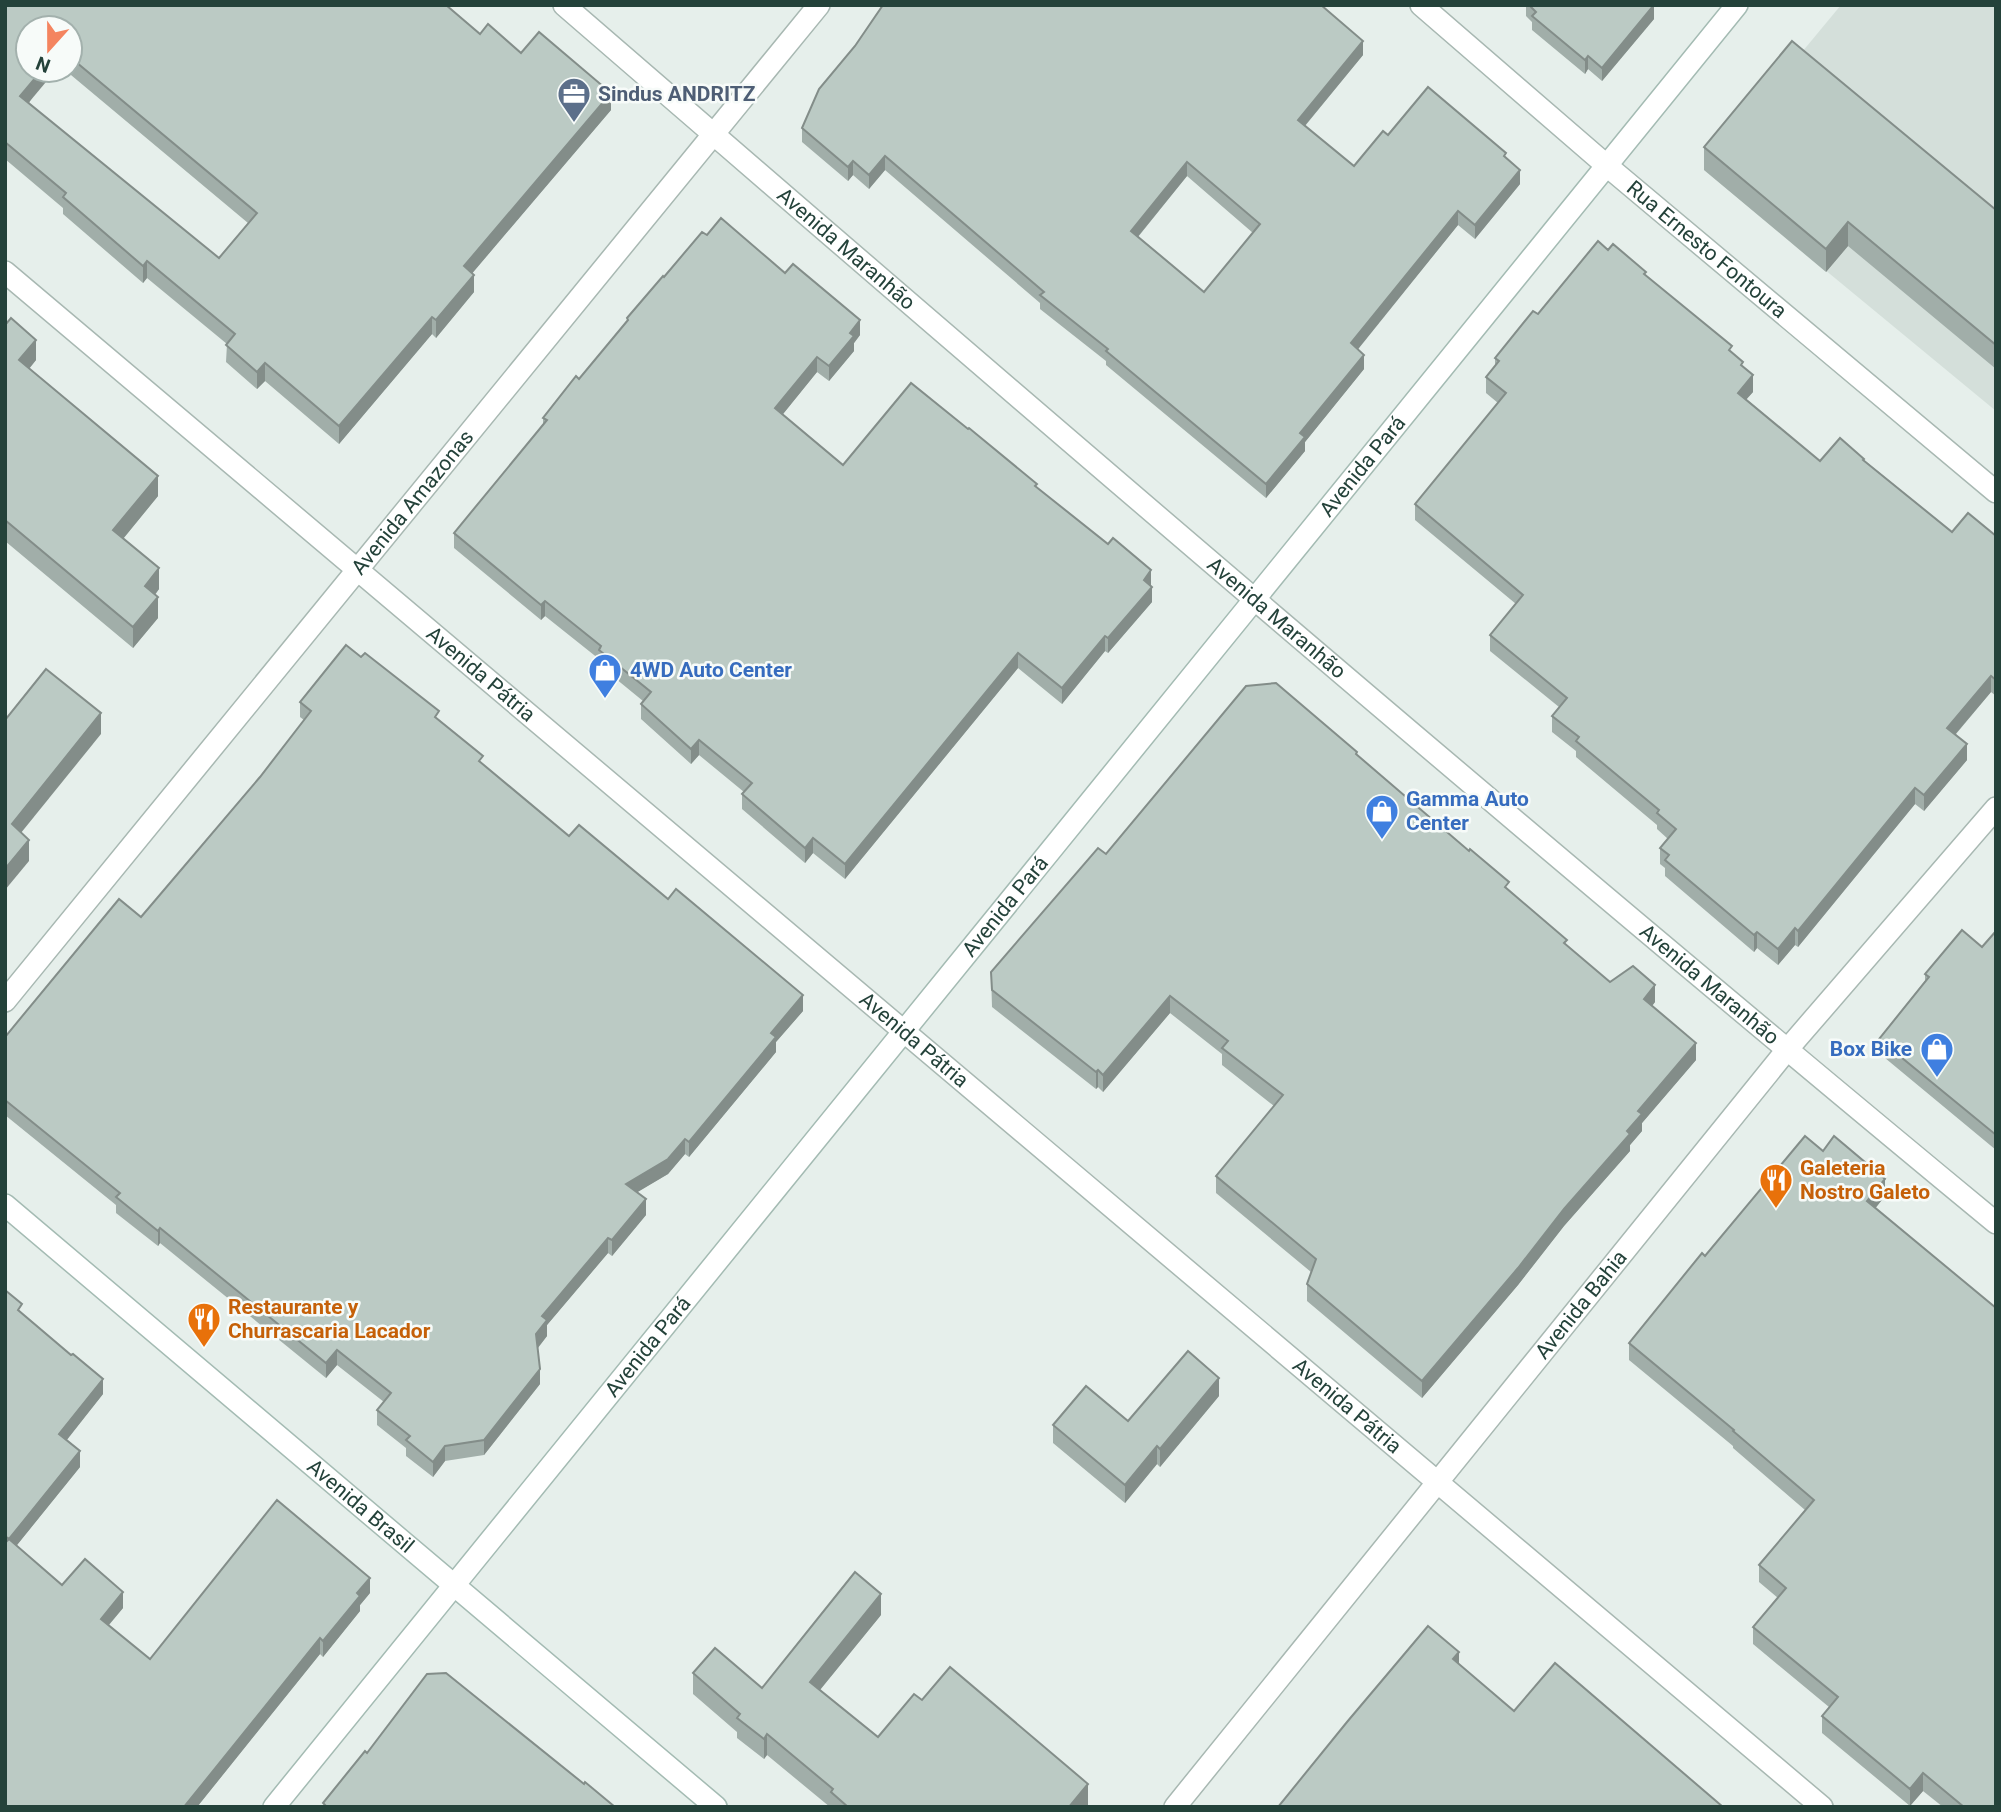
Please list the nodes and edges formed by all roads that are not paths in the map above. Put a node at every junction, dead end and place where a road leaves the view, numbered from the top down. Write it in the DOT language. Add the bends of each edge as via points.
graph roads {
  1 [pos="564,5"];
  2 [pos="819,5"];
  3 [pos="1421,5"];
  4 [pos="1737,5"];
  5 [pos="713,134"];
  6 [pos="1606,165"];
  7 [pos="5,272"];
  8 [pos="1996,492"];
  9 [pos="357,570"];
  10 [pos="1255,598"];
  11 [pos="1996,808"];
  12 [pos="5,1001"];
  13 [pos="904,1032"];
  14 [pos="1787,1051"];
  15 [pos="5,1205"];
  16 [pos="1996,1223"];
  17 [pos="1436,1481"];
  18 [pos="454,1585"];
  19 [pos="274,1807"];
  20 [pos="716,1807"];
  21 [pos="1175,1807"];
  22 [pos="1822,1807"];
  1 -- 5 [label="street, Avenida Maranhão"];
  2 -- 5 [label="street, Avenida Amazonas"];
  3 -- 6 [label="street, Rua Ernesto Fontoura"];
  4 -- 6 [label="street, Avenida Pará"];
  5 -- 9 [label="street, Avenida Amazonas"];
  5 -- 10 [label="street, Avenida Maranhão"];
  6 -- 8 [label="street, Rua Ernesto Fontoura"];
  6 -- 10 [label="street, Avenida Pará"];
  7 -- 9 [label="street, Avenida Pátria"];
  9 -- 12 [label="street, Avenida Amazonas"];
  9 -- 13 [label="street, Avenida Pátria"];
  10 -- 13 [label="street, Avenida Pará"];
  10 -- 14 [label="street, Avenida Maranhão"];
  11 -- 14 [label="street, Avenida Bahia"];
  13 -- 17 [label="street, Avenida Pátria"];
  13 -- 18 [label="street, Avenida Pará"];
  14 -- 16 [label="street, Avenida Maranhão"];
  14 -- 17 [label="street, Avenida Bahia"];
  15 -- 18 [label="street, Avenida Brasil"];
  17 -- 21 [label="street, Avenida Bahia"];
  17 -- 22 [label="street, Avenida Pátria"];
  18 -- 19 [label="street, Avenida Pará"];
  18 -- 20 [label="street, Avenida Brasil"];
}
